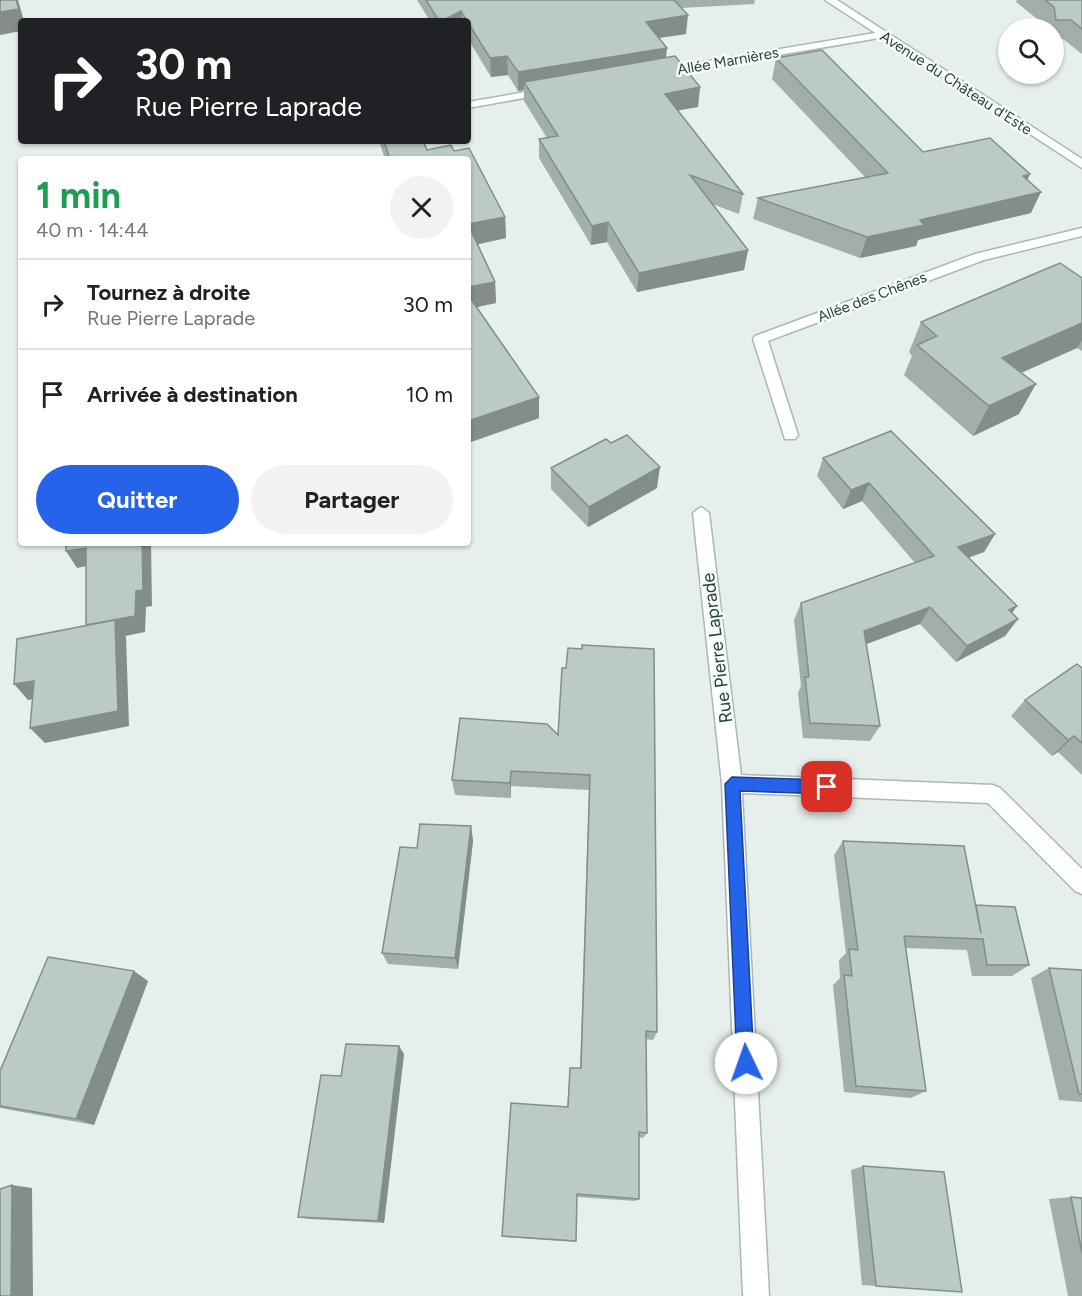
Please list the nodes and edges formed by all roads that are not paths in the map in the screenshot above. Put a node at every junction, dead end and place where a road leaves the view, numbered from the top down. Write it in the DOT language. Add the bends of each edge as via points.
graph roads {
  1 [pos="830,0"];
  2 [pos="881,35"];
  3 [pos="655,73"];
  4 [pos="561,89"];
  5 [pos="471,104"];
  6 [pos="1082,164"];
  7 [pos="1082,232"];
  8 [pos="790,435"];
  9 [pos="701,513"];
  10 [pos="732,784"];
  11 [pos="1082,884"];
  12 [pos="756,1296"];
  1 -- 2 [label="street, Avenue du Château d'Este"];
  2 -- 3 [label="street, Allée Marnières"];
  2 -- 6 [label="street, Avenue du Château d'Este"];
  4 -- 5 [label="street"];
  7 -- 8 [label="street, Allée des Chênes" via="980,257 760,339"];
  9 -- 10 [label="street, Rue Pierre Laprade"];
  10 -- 11 [label="street" via="993,794"];
  10 -- 12 [label="street, Rue Pierre Laprade"];
}
